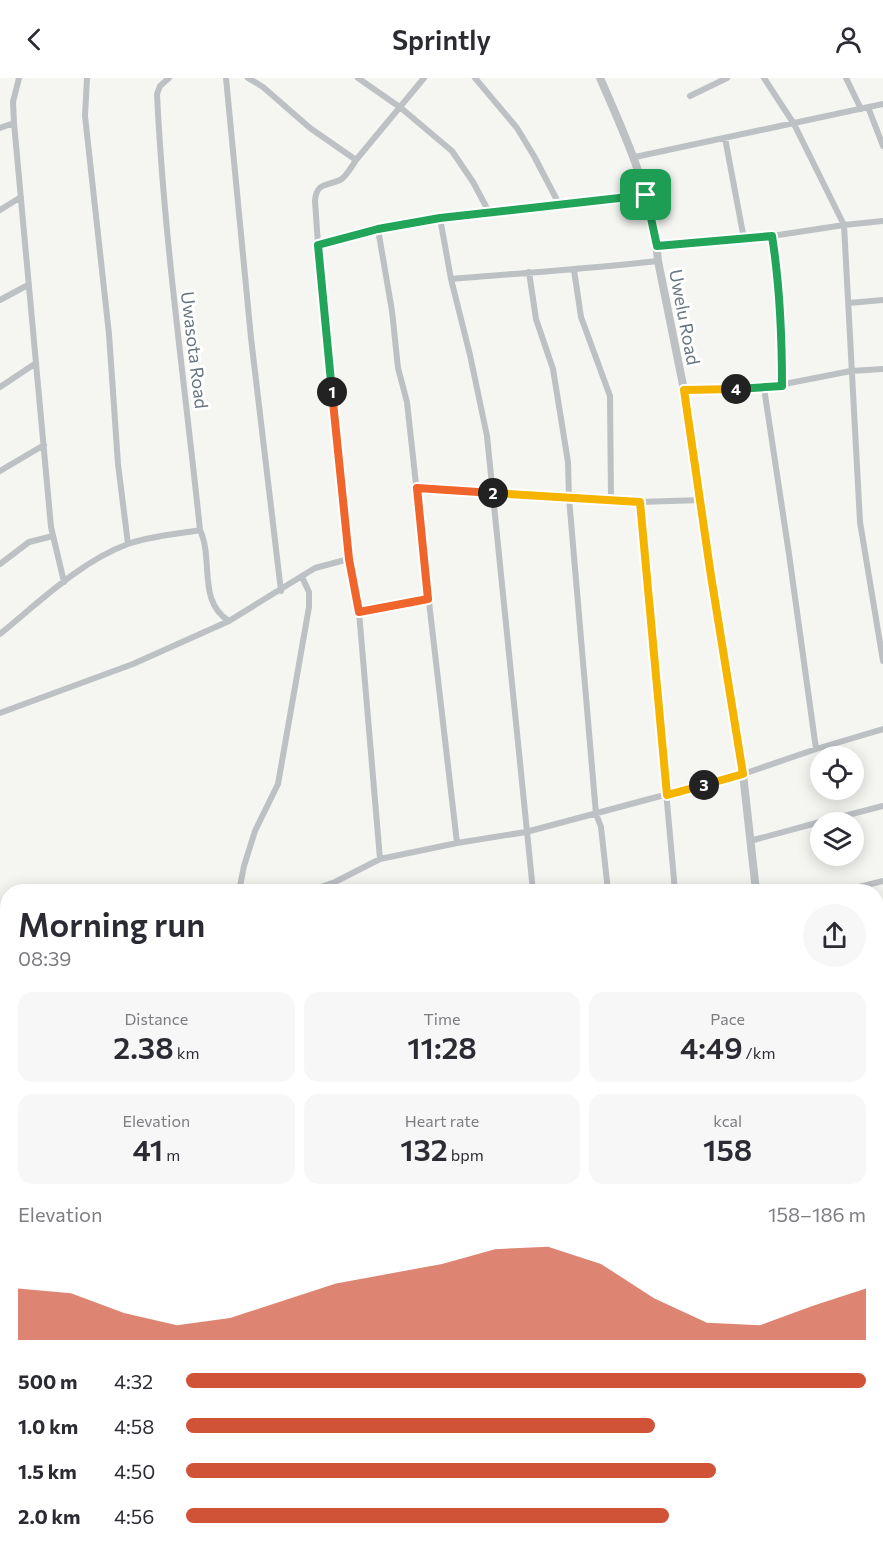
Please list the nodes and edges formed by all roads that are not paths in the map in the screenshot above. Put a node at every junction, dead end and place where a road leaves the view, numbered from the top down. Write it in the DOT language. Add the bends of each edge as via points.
graph roads {
  1 [pos="19,78"];
  2 [pos="87,78"];
  3 [pos="169,78"];
  4 [pos="226,78"];
  5 [pos="248,78"];
  6 [pos="358,78"];
  7 [pos="424,78"];
  8 [pos="475,78"];
  9 [pos="600,78"];
  10 [pos="727,78"];
  11 [pos="764,78"];
  12 [pos="846,78"];
  13 [pos="690,96"];
  14 [pos="883,104"];
  15 [pos="401,108"];
  16 [pos="865,108"];
  17 [pos="14,123"];
  18 [pos="794,124"];
  19 [pos="0,128"];
  20 [pos="726,138"];
  21 [pos="883,146"];
  22 [pos="635,157"];
  23 [pos="356,160"];
  24 [pos="646,195"];
  25 [pos="21,197"];
  26 [pos="559,204"];
  27 [pos="0,210"];
  28 [pos="489,212"];
  29 [pos="440,218"];
  30 [pos="883,221"];
  31 [pos="844,225"];
  32 [pos="378,229"];
  33 [pos="772,236"];
  34 [pos="744,239"];
  35 [pos="318,245"];
  36 [pos="657,246"];
  37 [pos="658,261"];
  38 [pos="574,270"];
  39 [pos="529,272"];
  40 [pos="451,279"];
  41 [pos="28,285"];
  42 [pos="0,300"];
  43 [pos="883,300"];
  44 [pos="849,303"];
  45 [pos="36,363"];
  46 [pos="883,369"];
  47 [pos="851,371"];
  48 [pos="782,386"];
  49 [pos="0,387"];
  50 [pos="764,388"];
  51 [pos="684,390"];
  52 [pos="44,445"];
  53 [pos="0,471"];
  54 [pos="417,488"];
  55 [pos="492,493"];
  56 [pos="568,498"];
  57 [pos="611,500"];
  58 [pos="701,500"];
  59 [pos="640,502"];
  60 [pos="200,530"];
  61 [pos="53,536"];
  62 [pos="128,544"];
  63 [pos="349,559"];
  64 [pos="0,564"];
  65 [pos="302,577"];
  66 [pos="64,582"];
  67 [pos="281,591"];
  68 [pos="428,599"];
  69 [pos="359,612"];
  70 [pos="229,621"];
  71 [pos="0,634"];
  72 [pos="883,661"];
  73 [pos="0,713"];
  74 [pos="883,729"];
  75 [pos="816,746"];
  76 [pos="826,746"];
  77 [pos="810,751"];
  78 [pos="743,774"];
  79 [pos="667,795"];
  80 [pos="883,806"];
  81 [pos="860,812"];
  82 [pos="596,814"];
  83 [pos="810,825"];
  84 [pos="526,832"];
  85 [pos="750,841"];
  86 [pos="457,843"];
  87 [pos="380,859"];
  88 [pos="240,884"];
  89 [pos="329,884"];
  90 [pos="532,884"];
  91 [pos="607,884"];
  92 [pos="674,884"];
  93 [pos="755,884"];
  1 -- 17 [label="street" via="13,102"];
  2 -- 62 [label="street" via="85,116"];
  3 -- 60 [label="street, Uwasota Road" via="157,94 160,155 171,287"];
  4 -- 67 [label="street"];
  5 -- 23 [label="street"];
  6 -- 15 [label="street"];
  7 -- 15 [label="street"];
  8 -- 26 [label="street" via="518,128"];
  9 -- 22 [label="street, Uwelu Road"];
  10 -- 13 [label="street"];
  11 -- 18 [label="street"];
  12 -- 16 [label="street"];
  14 -- 16 [label="street"];
  15 -- 23 [label="street"];
  15 -- 28 [label="street" via="452,151"];
  16 -- 18 [label="street"];
  16 -- 21 [label="street"];
  17 -- 19 [label="street"];
  17 -- 25 [label="street"];
  18 -- 20 [label="street"];
  18 -- 31 [label="street"];
  20 -- 22 [label="street"];
  20 -- 34 [label="street"];
  22 -- 24 [label="street, Uwelu Road"];
  23 -- 35 [label="street" via="342,180 325,184 315,196"];
  24 -- 26 [label="street"];
  24 -- 36 [label="street, Uwelu Road"];
  25 -- 27 [label="street"];
  25 -- 41 [label="street"];
  26 -- 28 [label="street"];
  28 -- 29 [label="street"];
  29 -- 32 [label="street"];
  29 -- 40 [label="street"];
  30 -- 31 [label="street"];
  31 -- 33 [label="street"];
  31 -- 44 [label="street"];
  32 -- 35 [label="street"];
  32 -- 54 [label="street"];
  33 -- 34 [label="street"];
  33 -- 48 [label="street" via="782,330"];
  34 -- 36 [label="street"];
  35 -- 63 [label="street"];
  36 -- 37 [label="street, Uwelu Road"];
  37 -- 38 [label="street"];
  37 -- 51 [label="street, Uwelu Road"];
  38 -- 39 [label="street"];
  38 -- 57 [label="street" via="581,317 610,396"];
  39 -- 40 [label="street"];
  39 -- 56 [label="street" via="536,319 553,369 568,462"];
  40 -- 55 [label="street" via="487,436"];
  41 -- 42 [label="street"];
  41 -- 45 [label="street"];
  43 -- 44 [label="street"];
  44 -- 47 [label="street"];
  45 -- 49 [label="street"];
  45 -- 52 [label="street"];
  46 -- 47 [label="street"];
  47 -- 48 [label="street"];
  47 -- 72 [label="street" via="860,522"];
  48 -- 50 [label="street"];
  50 -- 51 [label="street"];
  50 -- 75 [label="street"];
  51 -- 58 [label="street, Uwelu Road"];
  52 -- 53 [label="street"];
  52 -- 61 [label="street"];
  54 -- 55 [label="street"];
  54 -- 68 [label="street"];
  55 -- 56 [label="street"];
  55 -- 84 [label="street"];
  56 -- 57 [label="street"];
  56 -- 82 [label="street"];
  57 -- 59 [label="street"];
  58 -- 59 [label="street"];
  58 -- 78 [label="street, Uwelu Road"];
  59 -- 79 [label="street"];
  60 -- 62 [label="street"];
  60 -- 70 [label="street, Uwasota Road" via="205,540 211,600"];
  61 -- 64 [label="street" via="29,542"];
  61 -- 66 [label="street"];
  62 -- 66 [label="street"];
  63 -- 65 [label="street" via="315,568"];
  63 -- 69 [label="street"];
  65 -- 67 [label="street"];
  65 -- 88 [label="street" via="309,592 309,607 278,784 255,831"];
  66 -- 71 [label="street"];
  67 -- 70 [label="street"];
  68 -- 69 [label="street"];
  68 -- 86 [label="street"];
  69 -- 87 [label="street"];
  70 -- 73 [label="street" via="134,664"];
  74 -- 76 [label="street"];
  77 -- 78 [label="street"];
  78 -- 79 [label="street"];
  78 -- 85 [label="street, Uwelu Road"];
  79 -- 82 [label="street"];
  79 -- 92 [label="street"];
  80 -- 81 [label="street"];
  82 -- 84 [label="street"];
  82 -- 91 [label="street"];
  83 -- 85 [label="street"];
  84 -- 86 [label="street"];
  84 -- 90 [label="street"];
  85 -- 93 [label="street, Uwelu Road"];
  86 -- 87 [label="street"];
  87 -- 89 [label="street"];
}
